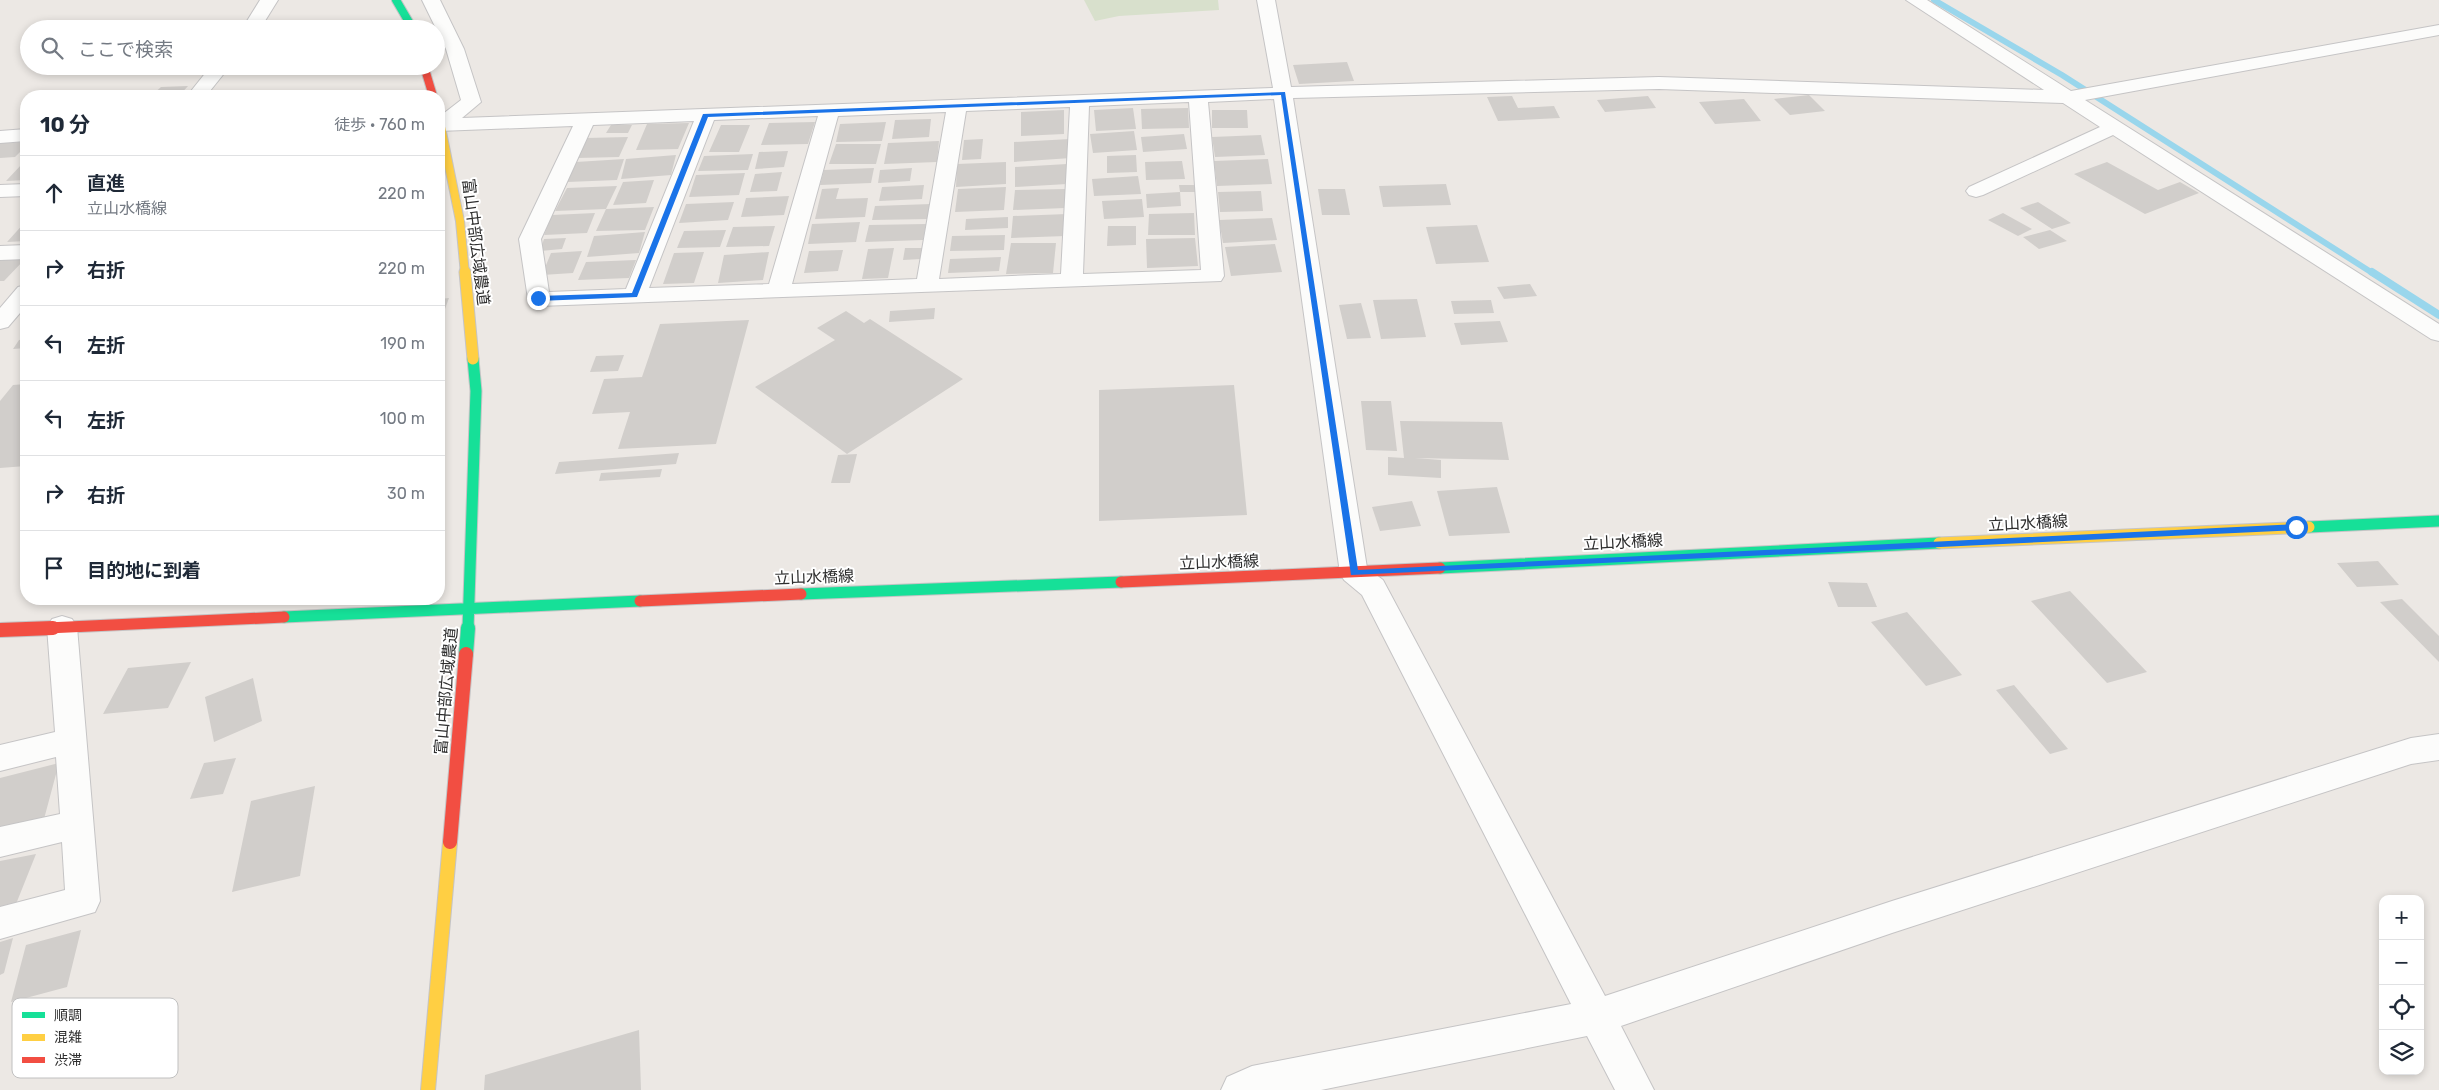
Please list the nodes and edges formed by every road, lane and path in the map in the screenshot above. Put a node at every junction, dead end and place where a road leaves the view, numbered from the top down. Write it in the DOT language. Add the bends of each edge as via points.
graph roads {
  1 [pos="269,0"];
  2 [pos="396,0"];
  3 [pos="431,0"];
  4 [pos="1266,0"];
  5 [pos="1914,0"];
  6 [pos="257,20"];
  7 [pos="408,20"];
  8 [pos="441,20"];
  9 [pos="445,28"];
  10 [pos="2439,30"];
  11 [pos="214,75"];
  12 [pos="427,75"];
  13 [pos="201,90"];
  14 [pos="431,90"];
  15 [pos="1283,93"];
  16 [pos="1198,97"];
  17 [pos="2068,97"];
  18 [pos="1080,101"];
  19 [pos="957,106"];
  20 [pos="830,110"];
  21 [pos="706,115"];
  22 [pos="445,119"];
  23 [pos="586,119"];
  24 [pos="445,122"];
  25 [pos="2115,127"];
  26 [pos="0,136"];
  27 [pos="20,136"];
  28 [pos="445,147"];
  29 [pos="20,190"];
  30 [pos="0,191"];
  31 [pos="1976,191"];
  32 [pos="20,252"];
  33 [pos="0,253"];
  34 [pos="1072,280"];
  35 [pos="927,285"];
  36 [pos="779,290"];
  37 [pos="635,295"];
  38 [pos="20,299"];
  39 [pos="0,322"];
  40 [pos="2439,334"];
  41 [pos="2439,521"];
  42 [pos="1354,573"];
  43 [pos="470,608"];
  44 [pos="62,628"];
  45 [pos="0,630"];
  46 [pos="70,741"];
  47 [pos="2439,747"];
  48 [pos="0,758"];
  49 [pos="77,824"];
  50 [pos="0,842"];
  51 [pos="0,923"];
  52 [pos="1596,1017"];
  53 [pos="428,1090"];
  54 [pos="1240,1090"];
  55 [pos="1635,1090"];
  1 -- 6 [label="street"];
  2 -- 7 [label="main road"];
  3 -- 8 [label="street"];
  4 -- 15 [label="street"];
  5 -- 17 [label="street"];
  9 -- 22 [label="street" via="455,48 471,102"];
  10 -- 17 [label="street"];
  11 -- 13 [label="street"];
  12 -- 14 [label="main road"];
  15 -- 16 [label="street"];
  15 -- 17 [label="street" via="1658,83"];
  15 -- 42 [label="street"];
  16 -- 18 [label="street"];
  16 -- 34 [label="street" via="1213,276"];
  17 -- 25 [label="street"];
  18 -- 19 [label="street"];
  18 -- 34 [label="street"];
  19 -- 20 [label="street"];
  19 -- 35 [label="street"];
  20 -- 21 [label="street"];
  20 -- 36 [label="street"];
  21 -- 23 [label="street"];
  21 -- 37 [label="street"];
  23 -- 24 [label="street"];
  23 -- 37 [label="street" via="530,239 538,298"];
  25 -- 31 [label="street"];
  25 -- 40 [label="street"];
  26 -- 27 [label="street"];
  28 -- 43 [label="main road, 富山中部広域農道" via="460,221 476,391"];
  29 -- 30 [label="street"];
  32 -- 33 [label="street"];
  34 -- 35 [label="street"];
  35 -- 36 [label="street"];
  36 -- 37 [label="street"];
  38 -- 39 [label="street"];
  41 -- 42 [label="main road, 立山水橋線"];
  42 -- 43 [label="main road, 立山水橋線"];
  42 -- 52 [label="street" via="1374,588"];
  43 -- 44 [label="main road, 立山水橋線"];
  43 -- 53 [label="main road, 富山中部広域農道"];
  44 -- 45 [label="main road, 立山水橋線"];
  44 -- 46 [label="street"];
  46 -- 48 [label="street"];
  46 -- 49 [label="street"];
  47 -- 52 [label="street" via="2402,754 1892,917"];
  49 -- 50 [label="street"];
  49 -- 51 [label="street" via="83,902"];
  52 -- 54 [label="street"];
  52 -- 55 [label="street"];
}
